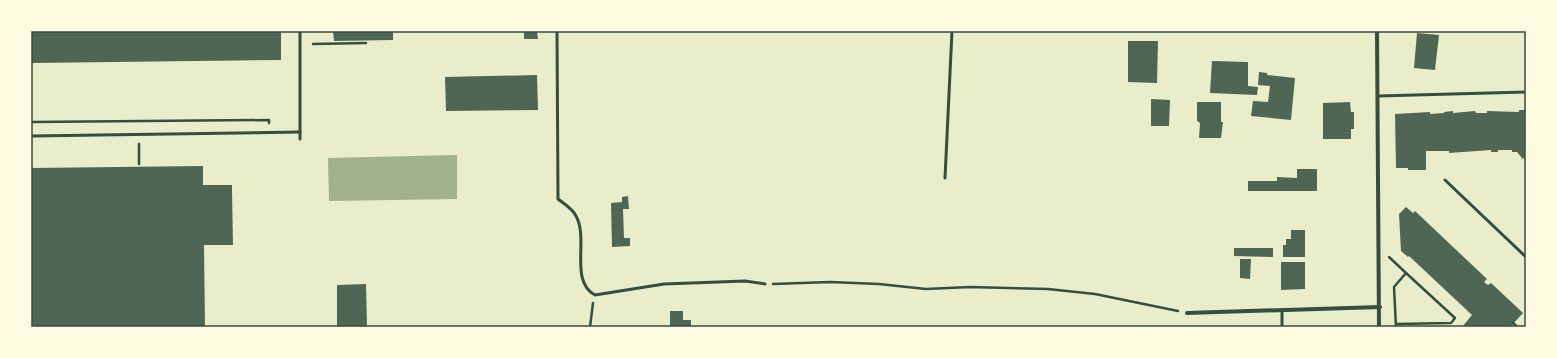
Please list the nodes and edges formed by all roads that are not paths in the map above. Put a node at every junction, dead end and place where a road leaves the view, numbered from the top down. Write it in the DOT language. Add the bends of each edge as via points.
graph roads {
  1 [pos="300,31"];
  2 [pos="557,31"];
  3 [pos="952,31"];
  4 [pos="1378,31"];
  5 [pos="1526,92"];
  6 [pos="1378,96"];
  7 [pos="300,132"];
  8 [pos="31,136"];
  9 [pos="300,140"];
  10 [pos="945,178"];
  11 [pos="1445,180"];
  12 [pos="1526,257"];
  13 [pos="765,284"];
  14 [pos="1380,307"];
  15 [pos="1282,310"];
  16 [pos="1187,313"];
  17 [pos="1513,323"];
  18 [pos="1282,327"];
  19 [pos="1379,327"];
  20 [pos="1517,327"];
  1 -- 7 [label="lane"];
  2 -- 13 [label="lane" via="558,199 577,217 580,227 582,282 588,291 595,295 664,284 745,281"];
  3 -- 10 [label="lane"];
  4 -- 6 [label="street"];
  5 -- 6 [label="lane"];
  6 -- 14 [label="street"];
  7 -- 8 [label="lane"];
  7 -- 9 [label="lane"];
  11 -- 12 [label="lane"];
  14 -- 15 [label="street"];
  14 -- 19 [label="street"];
  15 -- 16 [label="street"];
  15 -- 18 [label="lane"];
  17 -- 20 [label="lane"];
}
